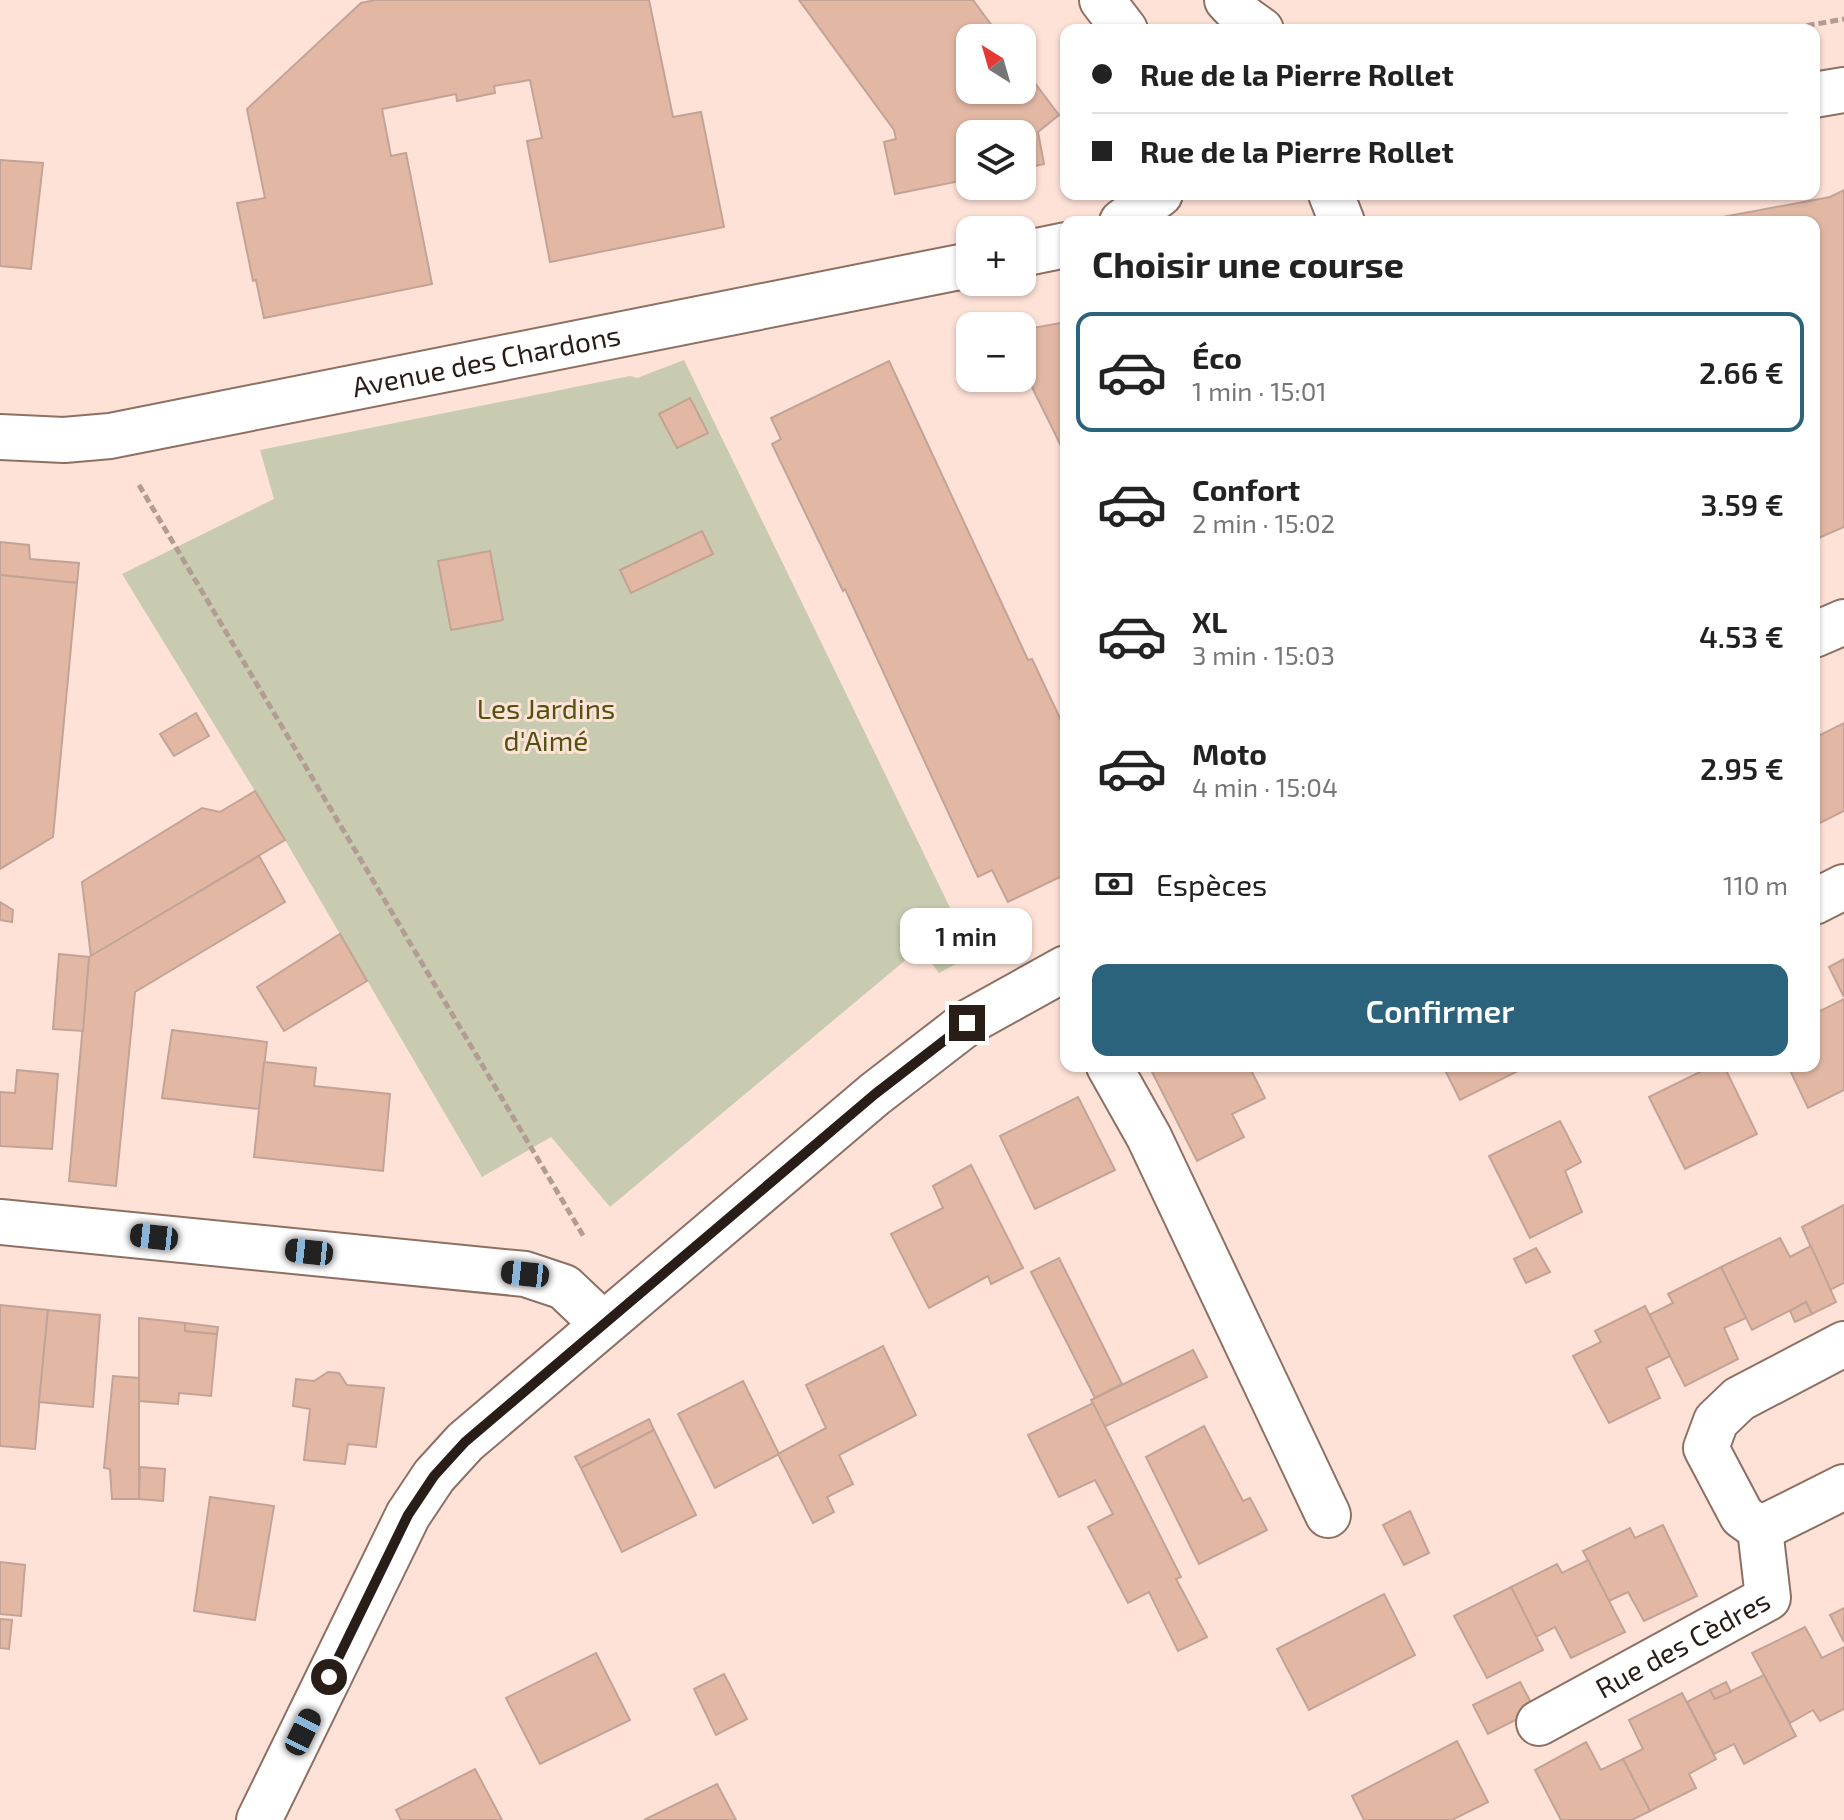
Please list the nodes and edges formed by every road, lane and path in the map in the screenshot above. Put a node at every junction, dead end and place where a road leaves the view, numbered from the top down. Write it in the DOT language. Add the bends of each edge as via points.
graph roads {
  1 [pos="1102,0"];
  2 [pos="1227,0"];
  3 [pos="1844,19"];
  4 [pos="1120,24"];
  5 [pos="1252,24"];
  6 [pos="1816,24"];
  7 [pos="1844,90"];
  8 [pos="1820,94"];
  9 [pos="1152,200"];
  10 [pos="1130,216"];
  11 [pos="1060,246"];
  12 [pos="1036,251"];
  13 [pos="956,268"];
  14 [pos="110,436"];
  15 [pos="0,437"];
  16 [pos="1844,622"];
  17 [pos="1820,632"];
  18 [pos="1844,887"];
  19 [pos="1820,899"];
  20 [pos="1060,977"];
  21 [pos="1112,1072"];
  22 [pos="0,1222"];
  23 [pos="564,1287"];
  24 [pos="603,1324"];
  25 [pos="1844,1344"];
  26 [pos="1844,1487"];
  27 [pos="1328,1515"];
  28 [pos="1760,1529"];
  29 [pos="1539,1723"];
  30 [pos="259,1820"];
  1 -- 4 [label="street"];
  2 -- 5 [label="street"];
  3 -- 6 [label="path"];
  7 -- 8 [label="street"];
  9 -- 10 [label="street"];
  11 -- 12 [label="street"];
  13 -- 14 [label="street, Avenue des Chardons"];
  14 -- 15 [label="street, Avenue des Chardons"];
  14 -- 23 [label="path" via="594,1254"];
  16 -- 17 [label="street"];
  18 -- 19 [label="street"];
  20 -- 24 [label="street" via="967,1023"];
  21 -- 27 [label="street" via="1149,1137"];
  22 -- 23 [label="street" via="525,1274"];
  23 -- 24 [label="street"];
  24 -- 30 [label="street" via="465,1442 434,1476 408,1515"];
  25 -- 28 [label="street" via="1739,1399 1716,1421 1706,1448 1742,1516"];
  26 -- 28 [label="street"];
  28 -- 29 [label="street, Rue des Cèdres" via="1768,1598"];
}
